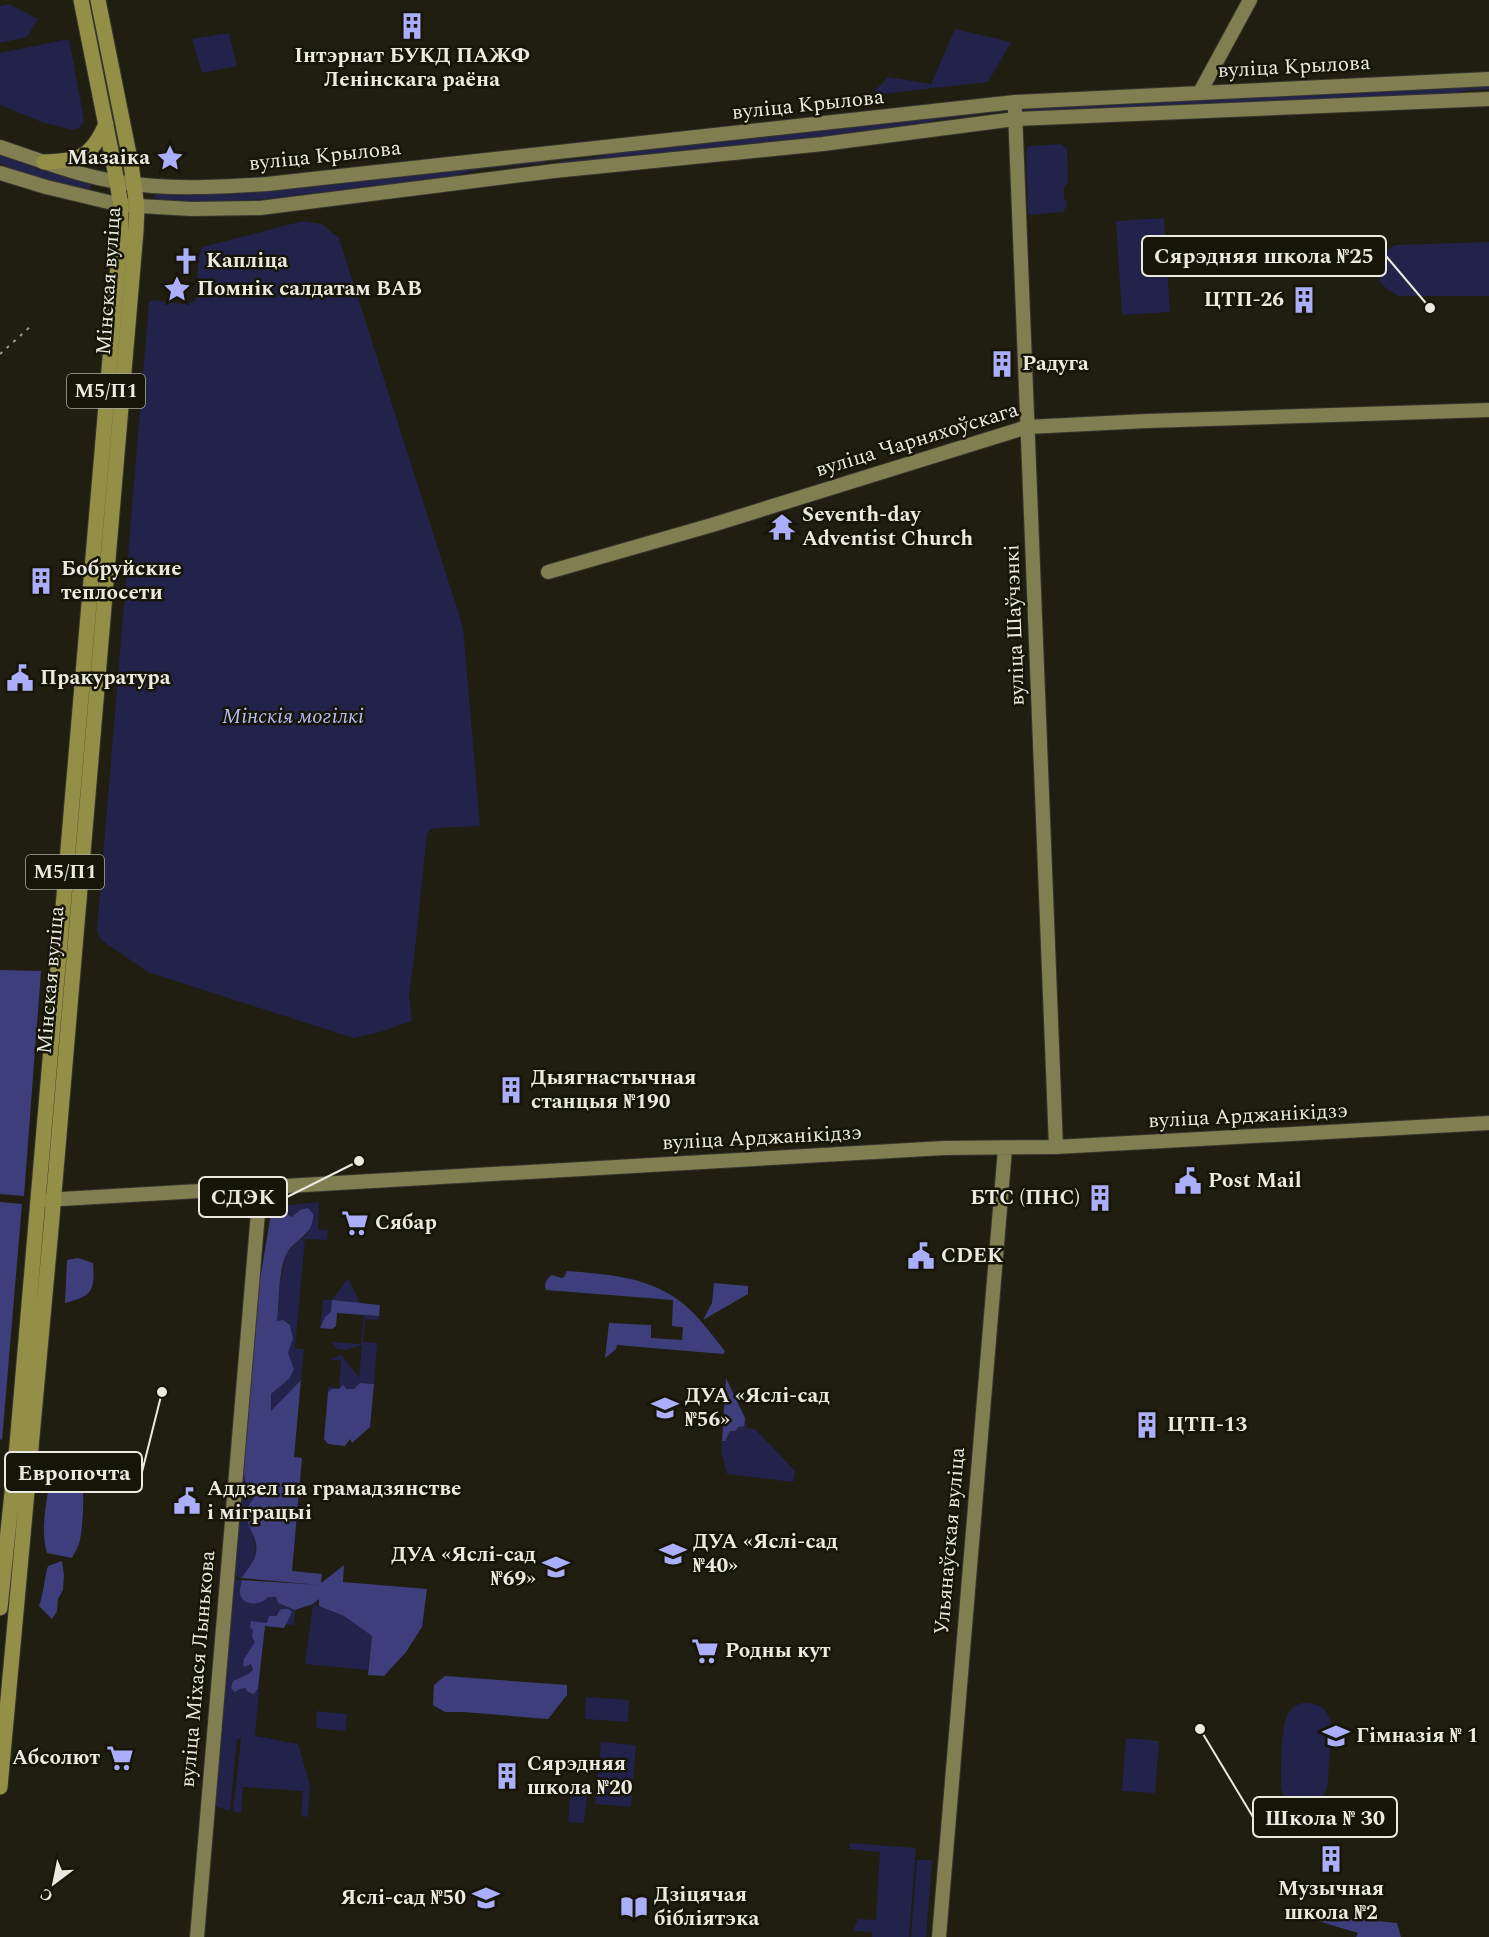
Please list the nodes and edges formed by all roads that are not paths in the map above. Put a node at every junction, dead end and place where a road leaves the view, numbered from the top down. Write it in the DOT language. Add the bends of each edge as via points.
graph roads {
  1 [pos="81,0"];
  2 [pos="98,0"];
  3 [pos="1250,0"];
  4 [pos="1489,78"];
  5 [pos="1200,92"];
  6 [pos="1489,99"];
  7 [pos="1015,102"];
  8 [pos="1015,119"];
  9 [pos="106,124"];
  10 [pos="0,147"];
  11 [pos="551,153"];
  12 [pos="44,162"];
  13 [pos="554,171"];
  14 [pos="0,173"];
  15 [pos="117,182"];
  16 [pos="134,184"];
  17 [pos="121,205"];
  18 [pos="137,207"];
  19 [pos="1489,410"];
  20 [pos="1027,427"];
  21 [pos="548,572"];
  22 [pos="1489,1123"];
  23 [pos="1056,1147"];
  24 [pos="1005,1149"];
  25 [pos="260,1189"];
  26 [pos="46,1200"];
  27 [pos="12,1563"];
  28 [pos="0,1608"];
  29 [pos="0,1787"];
  30 [pos="197,1937"];
  31 [pos="939,1937"];
  1 -- 9 [label="main road, Мінская вуліца / М5/П1"];
  2 -- 16 [label="main road, Мінская вуліца / М5/П1"];
  3 -- 5 [label="main road"];
  4 -- 5 [label="main road, вуліца Крылова"];
  5 -- 7 [label="main road, вуліца Крылова"];
  6 -- 8 [label="main road, вуліца Крылова"];
  7 -- 8 [label="main road, вуліца Шаўчэнкі"];
  7 -- 11 [label="main road, вуліца Крылова"];
  8 -- 13 [label="main road, вуліца Крылова" via="823,144"];
  8 -- 20 [label="main road, вуліца Шаўчэнкі"];
  9 -- 12 [label="main road" via="98,142 84,154 70,160"];
  9 -- 15 [label="main road, Мінская вуліца / М5/П1"];
  10 -- 12 [label="main road, вуліца Крылова"];
  11 -- 13 [label="main road"];
  11 -- 16 [label="main road, вуліца Крылова" via="267,184"];
  12 -- 15 [label="main road, вуліца Крылова"];
  13 -- 18 [label="main road, вуліца Крылова" via="260,208"];
  14 -- 17 [label="main road, вуліца Крылова"];
  15 -- 16 [label="main road, вуліца Крылова"];
  15 -- 17 [label="main road, Мінская вуліца / М5/П1"];
  16 -- 18 [label="main road, Мінская вуліца / М5/П1"];
  17 -- 18 [label="main road, вуліца Крылова"];
  17 -- 26 [label="main road, Мінская вуліца / М5/П1"];
  18 -- 26 [label="main road, Мінская вуліца / М5/П1"];
  19 -- 20 [label="main road, вуліца Чарняхоўскага"];
  20 -- 21 [label="main road, вуліца Чарняхоўскага"];
  20 -- 23 [label="main road, вуліца Шаўчэнкі"];
  22 -- 23 [label="main road, вуліца Арджанікідзэ"];
  23 -- 24 [label="main road, вуліца Арджанікідзэ"];
  24 -- 25 [label="main road, вуліца Арджанікідзэ" via="944,1148"];
  24 -- 31 [label="main road, Ульянаўская вуліца"];
  25 -- 26 [label="main road, вуліца Арджанікідзэ"];
  25 -- 30 [label="main road, вуліца Міхася Лынькова"];
  26 -- 27 [label="main road, Мінская вуліца / М5/П1"];
  27 -- 28 [label="main road, Мінская вуліца / М5/П1"];
  27 -- 29 [label="main road, Мінская вуліца / М5/П1"];
}
